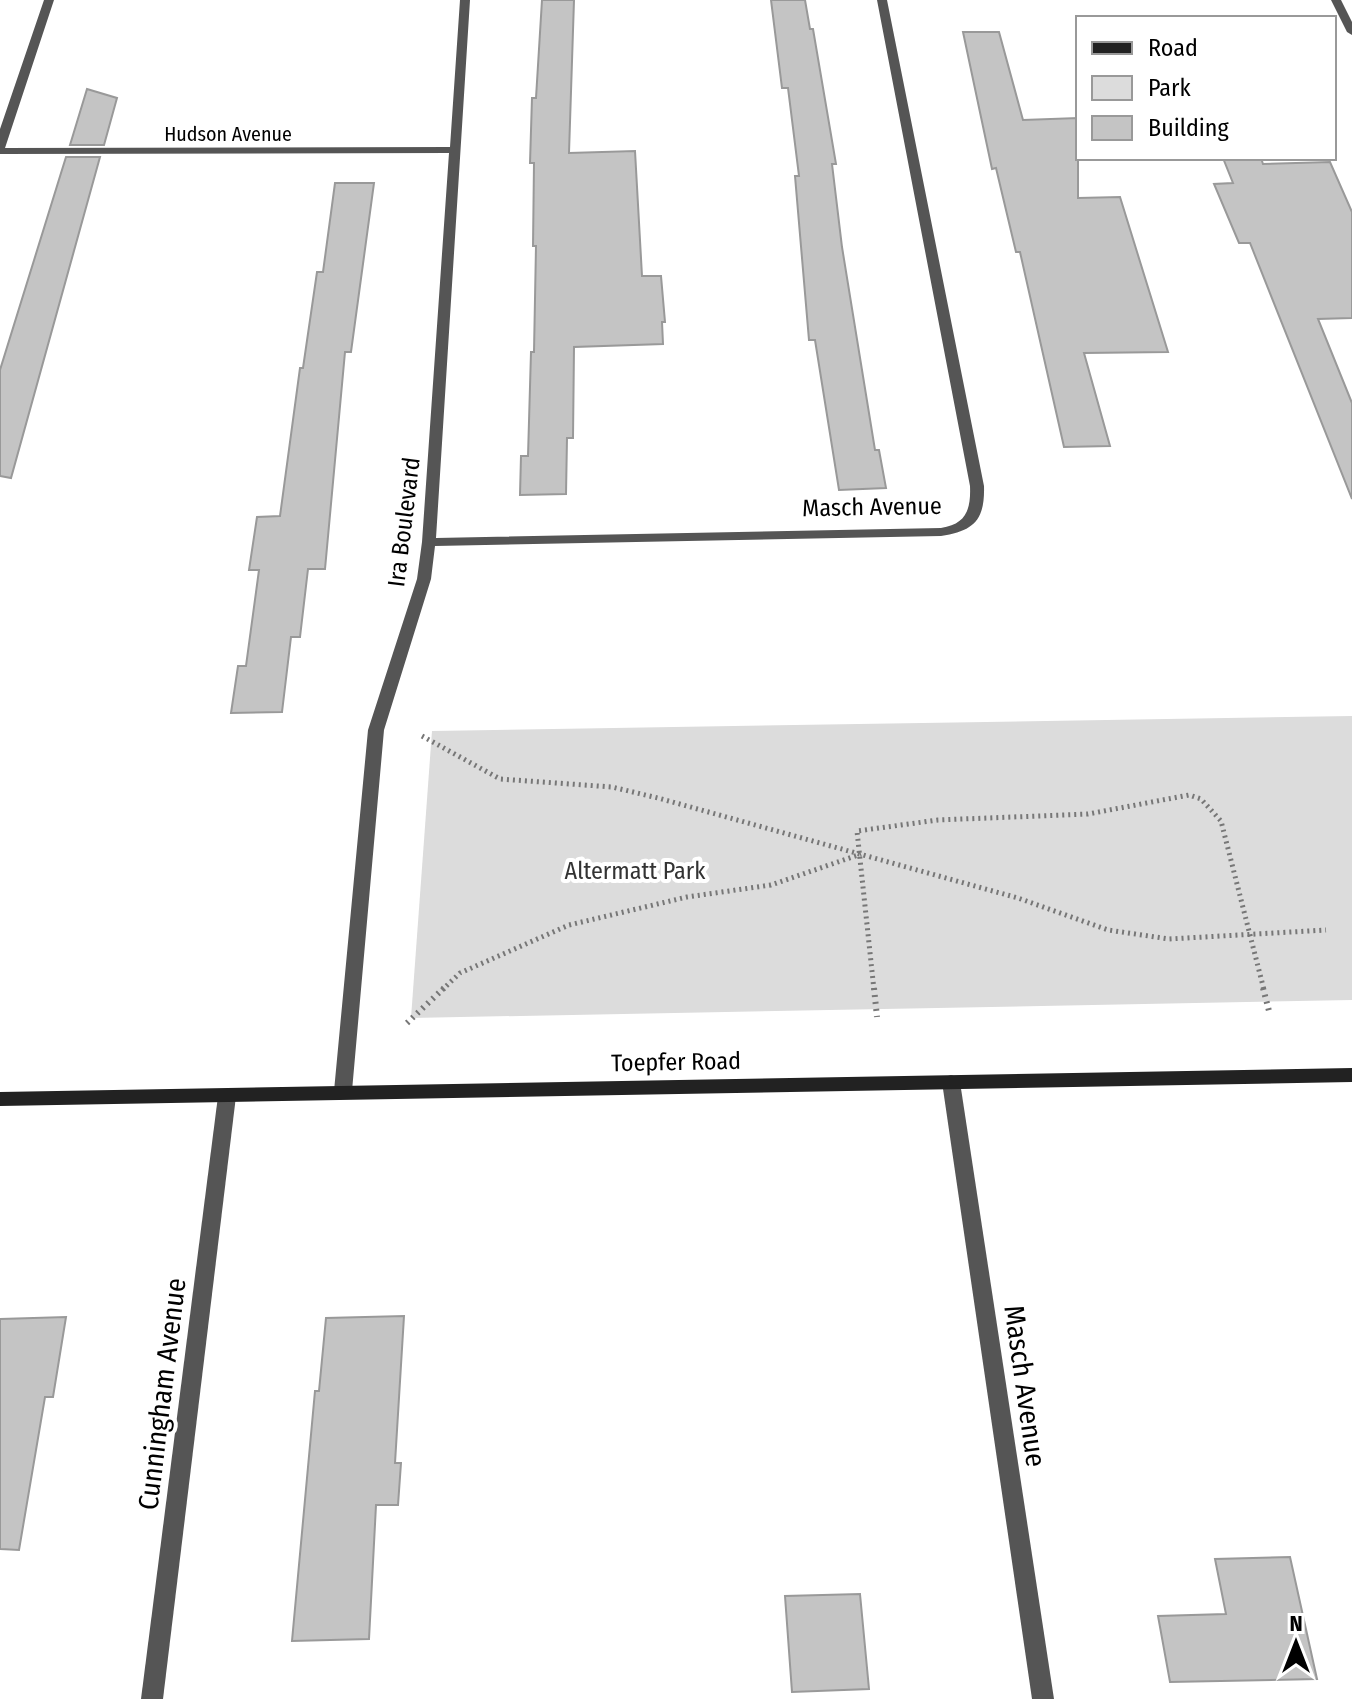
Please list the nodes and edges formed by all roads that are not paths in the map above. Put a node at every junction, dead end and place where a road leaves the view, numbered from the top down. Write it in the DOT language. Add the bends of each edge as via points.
graph roads {
  1 [pos="49,0"];
  2 [pos="465,0"];
  3 [pos="882,0"];
  4 [pos="1336,0"];
  5 [pos="1352,32"];
  6 [pos="0,148"];
  7 [pos="455,150"];
  8 [pos="429,542"];
  9 [pos="1352,1075"];
  10 [pos="951,1082"];
  11 [pos="343,1091"];
  12 [pos="227,1096"];
  13 [pos="0,1099"];
  14 [pos="152,1699"];
  15 [pos="1043,1699"];
  1 -- 6 [label="street"];
  2 -- 7 [label="street, Ira Boulevard"];
  3 -- 8 [label="street, Masch Avenue" via="977,486 979,510 974,519 941,532"];
  4 -- 5 [label="street"];
  6 -- 7 [label="street, Hudson Avenue"];
  7 -- 8 [label="street, Ira Boulevard"];
  8 -- 11 [label="street, Ira Boulevard" via="424,579 376,730"];
  9 -- 10 [label="street, Toepfer Road"];
  10 -- 11 [label="street, Toepfer Road"];
  10 -- 15 [label="street, Masch Avenue"];
  11 -- 12 [label="street, Toepfer Road"];
  12 -- 13 [label="street, Toepfer Road"];
  12 -- 14 [label="street, Cunningham Avenue"];
}
